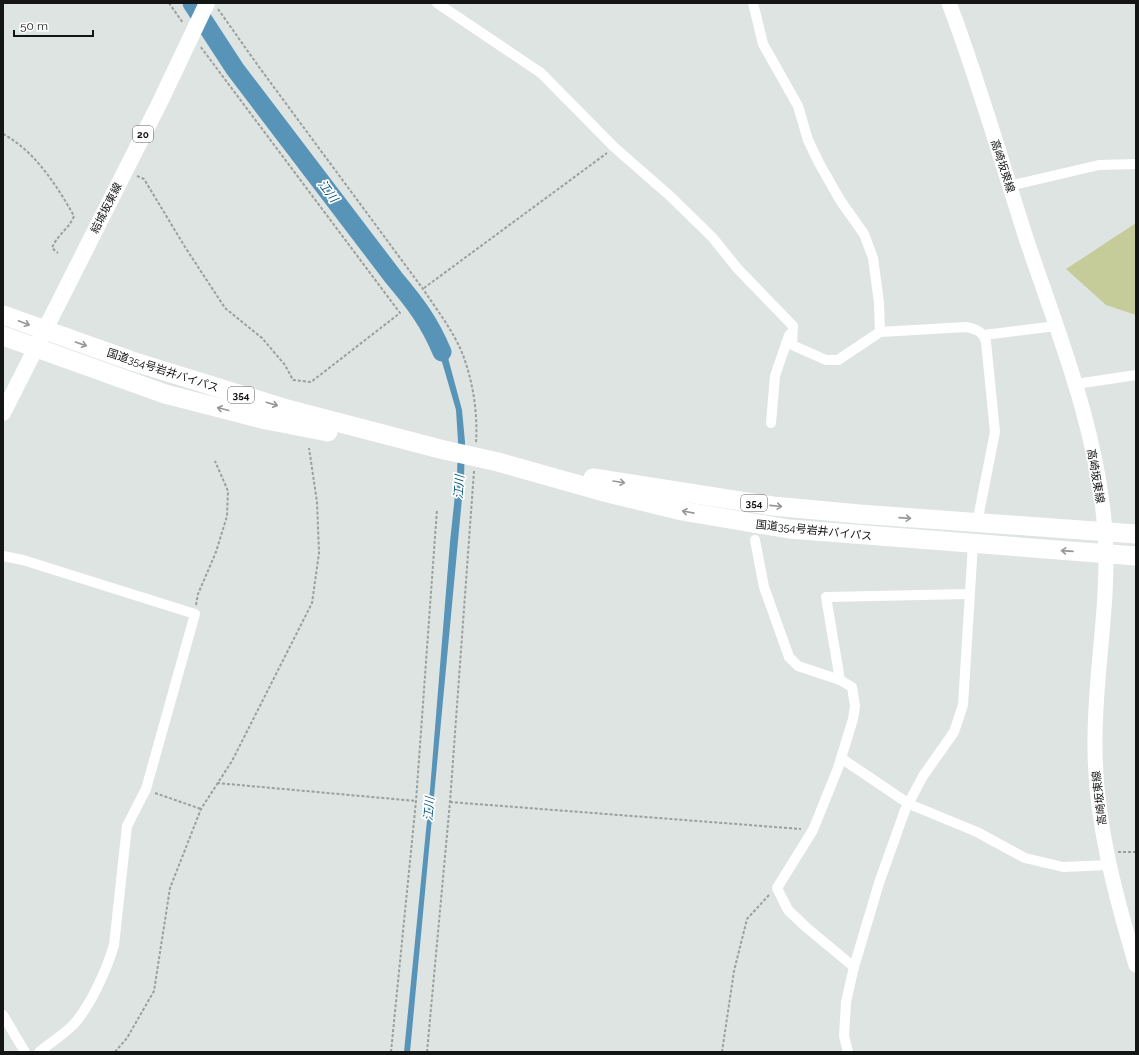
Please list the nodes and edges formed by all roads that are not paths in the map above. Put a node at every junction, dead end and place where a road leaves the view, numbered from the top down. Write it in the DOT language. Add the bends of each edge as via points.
graph roads {
  1 [pos="207,3"];
  2 [pos="437,3"];
  3 [pos="753,3"];
  4 [pos="949,3"];
  5 [pos="1136,164"];
  6 [pos="1009,186"];
  7 [pos="3,315"];
  8 [pos="793,326"];
  9 [pos="1056,326"];
  10 [pos="44,331"];
  11 [pos="880,332"];
  12 [pos="984,335"];
  13 [pos="3,336"];
  14 [pos="36,349"];
  15 [pos="1136,375"];
  16 [pos="1076,384"];
  17 [pos="3,413"];
  18 [pos="771,424"];
  19 [pos="440,450"];
  20 [pos="498,462"];
  21 [pos="977,523"];
  22 [pos="1105,532"];
  23 [pos="1136,534"];
  24 [pos="755,540"];
  25 [pos="973,544"];
  26 [pos="1106,554"];
  27 [pos="3,556"];
  28 [pos="1136,556"];
  29 [pos="969,594"];
  30 [pos="840,680"];
  31 [pos="841,758"];
  32 [pos="909,804"];
  33 [pos="1109,860"];
  34 [pos="1136,965"];
  35 [pos="854,967"];
  36 [pos="3,1015"];
  37 [pos="25,1052"];
  38 [pos="38,1052"];
  39 [pos="848,1052"];
  1 -- 10 [label="main road, 結城坂東線 / 20"];
  2 -- 8 [label="street" via="542,74 614,147 712,237 738,269"];
  3 -- 11 [label="street" via="763,44 798,106 808,140 819,163 840,200 864,234 873,258"];
  4 -- 6 [label="main road, 高崎坂東線"];
  5 -- 6 [label="street" via="1099,165"];
  6 -- 9 [label="main road, 高崎坂東線"];
  7 -- 10 [label="highway, 国道354号岩井バイパス / 354, one-way"];
  8 -- 11 [label="street" via="792,344 826,360 838,360"];
  8 -- 18 [label="street" via="775,376"];
  9 -- 12 [label="street"];
  9 -- 16 [label="main road, 高崎坂東線"];
  10 -- 14 [label="main road, 結城坂東線 / 20"];
  10 -- 19 [label="highway, 国道354号岩井バイパス / 354, one-way" via="241,395"];
  11 -- 12 [label="street" via="966,327 976,329"];
  12 -- 21 [label="street" via="995,432"];
  13 -- 14 [label="highway, 国道354号岩井バイパス / 354"];
  14 -- 17 [label="main road, 結城坂東線 / 20"];
  19 -- 14 [label="highway, 国道354号岩井バイパス / 354, one-way" via="375,441 266,420 165,394"];
  15 -- 16 [label="street"];
  16 -- 22 [label="main road, 高崎坂東線" via="1094,460"];
  19 -- 20 [label="highway, 国道354号岩井バイパス / 354"];
  20 -- 21 [label="highway, 国道354号岩井バイパス / 354, one-way" via="773,506"];
  25 -- 20 [label="highway, 国道354号岩井バイパス / 354, one-way" via="789,529 733,520 608,493"];
  21 -- 22 [label="highway, 国道354号岩井バイパス / 354"];
  22 -- 23 [label="highway, 国道354号岩井バイパス / 354"];
  22 -- 26 [label="main road, 高崎坂東線"];
  24 -- 30 [label="street" via="764,587 789,657 798,666"];
  26 -- 25 [label="highway, 国道354号岩井バイパス / 354, one-way"];
  25 -- 29 [label="street"];
  26 -- 28 [label="highway, 国道354号岩井バイパス / 354"];
  26 -- 33 [label="main road, 高崎坂東線" via="1106,597 1095,745 1096,781"];
  27 -- 38 [label="street" via="195,614 146,789 127,826 114,945 109,963 91,998 73,1025"];
  29 -- 30 [label="street" via="826,597"];
  29 -- 32 [label="street" via="963,705 954,732 923,776"];
  30 -- 31 [label="street" via="852,687 855,706"];
  31 -- 32 [label="street"];
  31 -- 35 [label="street" via="813,830 777,888 788,910"];
  32 -- 33 [label="street" via="977,832 1025,858 1063,867"];
  32 -- 35 [label="street" via="879,883"];
  33 -- 34 [label="main road, 高崎坂東線" via="1118,904"];
  35 -- 39 [label="street" via="844,1036"];
  36 -- 37 [label="street"];
}
